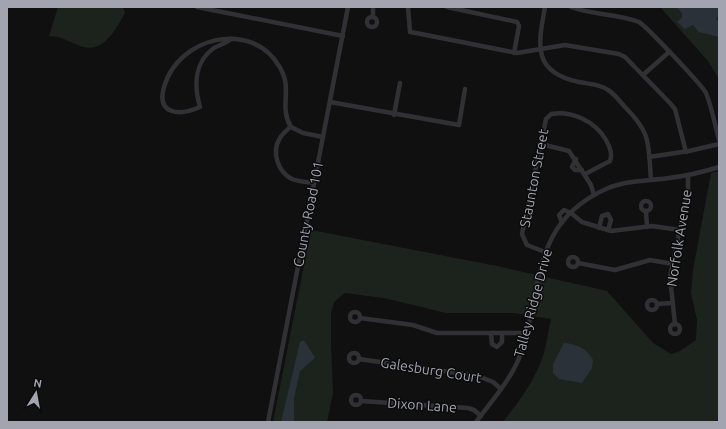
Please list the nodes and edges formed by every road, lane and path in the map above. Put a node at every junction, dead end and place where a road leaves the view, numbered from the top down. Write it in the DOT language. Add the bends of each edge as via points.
graph roads {
  1 [pos="197,7"];
  2 [pos="348,7"];
  3 [pos="373,7"];
  4 [pos="408,7"];
  5 [pos="447,7"];
  6 [pos="545,7"];
  7 [pos="571,7"];
  8 [pos="373,17"];
  9 [pos="343,36"];
  10 [pos="231,40"];
  11 [pos="539,49"];
  12 [pos="669,52"];
  13 [pos="514,53"];
  14 [pos="643,76"];
  15 [pos="400,83"];
  16 [pos="465,89"];
  17 [pos="330,102"];
  18 [pos="394,115"];
  19 [pos="290,127"];
  20 [pos="323,137"];
  21 [pos="719,140"];
  22 [pos="540,144"];
  23 [pos="719,144"];
  24 [pos="686,152"];
  25 [pos="649,158"];
  26 [pos="719,167"];
  27 [pos="583,172"];
  28 [pos="688,175"];
  29 [pos="651,179"];
  30 [pos="314,184"];
  31 [pos="594,195"];
  32 [pos="646,211"];
  33 [pos="571,213"];
  34 [pos="562,223"];
  35 [pos="647,227"];
  36 [pos="600,228"];
  37 [pos="608,230"];
  38 [pos="680,230"];
  39 [pos="545,252"];
  40 [pos="578,263"];
  41 [pos="673,264"];
  42 [pos="672,302"];
  43 [pos="657,304"];
  44 [pos="360,318"];
  45 [pos="675,324"];
  46 [pos="491,333"];
  47 [pos="502,333"];
  48 [pos="526,333"];
  49 [pos="359,359"];
  50 [pos="501,389"];
  51 [pos="361,401"];
  52 [pos="481,416"];
  53 [pos="268,422"];
  54 [pos="476,422"];
  1 -- 9 [label="street"];
  2 -- 9 [label="street, County Road 101"];
  3 -- 8 [label="street"];
  4 -- 13 [label="street" via="410,32"];
  5 -- 13 [label="street" via="517,22 519,26"];
  6 -- 11 [label="street"];
  7 -- 12 [label="street" via="587,13 638,22"];
  9 -- 17 [label="street, County Road 101"];
  10 -- 10 [label="street" via="209,52 198,69 196,90 200,107 184,113 168,109 163,103 162,95 166,80 177,62 186,53 204,43 223,38"];
  10 -- 19 [label="street" via="252,43 263,48 279,65 287,82 285,112"];
  11 -- 13 [label="street"];
  11 -- 14 [label="street" via="565,45 619,54"];
  11 -- 25 [label="street" via="544,61 560,77 608,90 640,122 644,129"];
  12 -- 14 [label="street"];
  12 -- 21 [label="street" via="705,92"];
  14 -- 24 [label="street" via="675,109"];
  15 -- 18 [label="street"];
  16 -- 18 [label="street" via="459,125"];
  17 -- 18 [label="street"];
  17 -- 20 [label="street, County Road 101"];
  19 -- 20 [label="street"];
  19 -- 30 [label="street" via="278,142 278,163 283,172 290,177"];
  20 -- 30 [label="street, County Road 101"];
  22 -- 27 [label="street" via="569,151"];
  22 -- 27 [label="street, Staunton Street" via="546,119 551,114 566,114 592,123 602,132 612,157 605,164"];
  22 -- 39 [label="street, Staunton Street" via="522,234 527,245"];
  23 -- 24 [label="street"];
  24 -- 25 [label="street"];
  25 -- 29 [label="street"];
  26 -- 28 [label="street, Talley Ridge Drive"];
  27 -- 31 [label="street"];
  28 -- 29 [label="street, Talley Ridge Drive"];
  28 -- 38 [label="street, Norfolk Avenue" via="688,190"];
  29 -- 31 [label="street, Talley Ridge Drive" via="618,184"];
  30 -- 53 [label="street, County Road 101"];
  31 -- 33 [label="street, Talley Ridge Drive"];
  32 -- 35 [label="street"];
  33 -- 34 [label="street, Talley Ridge Drive"];
  33 -- 34 [label="street, Talley Ridge Drive" via="564,210 560,212"];
  33 -- 36 [label="street" via="582,222"];
  34 -- 39 [label="street, Talley Ridge Drive" via="554,232"];
  35 -- 37 [label="street"];
  35 -- 38 [label="street"];
  36 -- 37 [label="street"];
  36 -- 37 [label="street" via="602,216 608,214 611,220"];
  38 -- 41 [label="street, Norfolk Avenue"];
  39 -- 48 [label="street, Talley Ridge Drive"];
  40 -- 41 [label="street" via="615,270 650,260"];
  41 -- 42 [label="street, Norfolk Avenue" via="670,287"];
  42 -- 43 [label="street"];
  42 -- 45 [label="street, Norfolk Avenue"];
  44 -- 46 [label="street" via="413,325 437,333"];
  46 -- 47 [label="street"];
  46 -- 47 [label="street" via="492,344 497,347 502,342"];
  47 -- 48 [label="street"];
  48 -- 50 [label="street, Talley Ridge Drive" via="516,365"];
  49 -- 50 [label="street, Galesburg Court" via="478,376 493,382"];
  50 -- 52 [label="street, Talley Ridge Drive"];
  51 -- 52 [label="street, Dixon Lane" via="468,408"];
  52 -- 54 [label="street, Talley Ridge Drive"];
}
